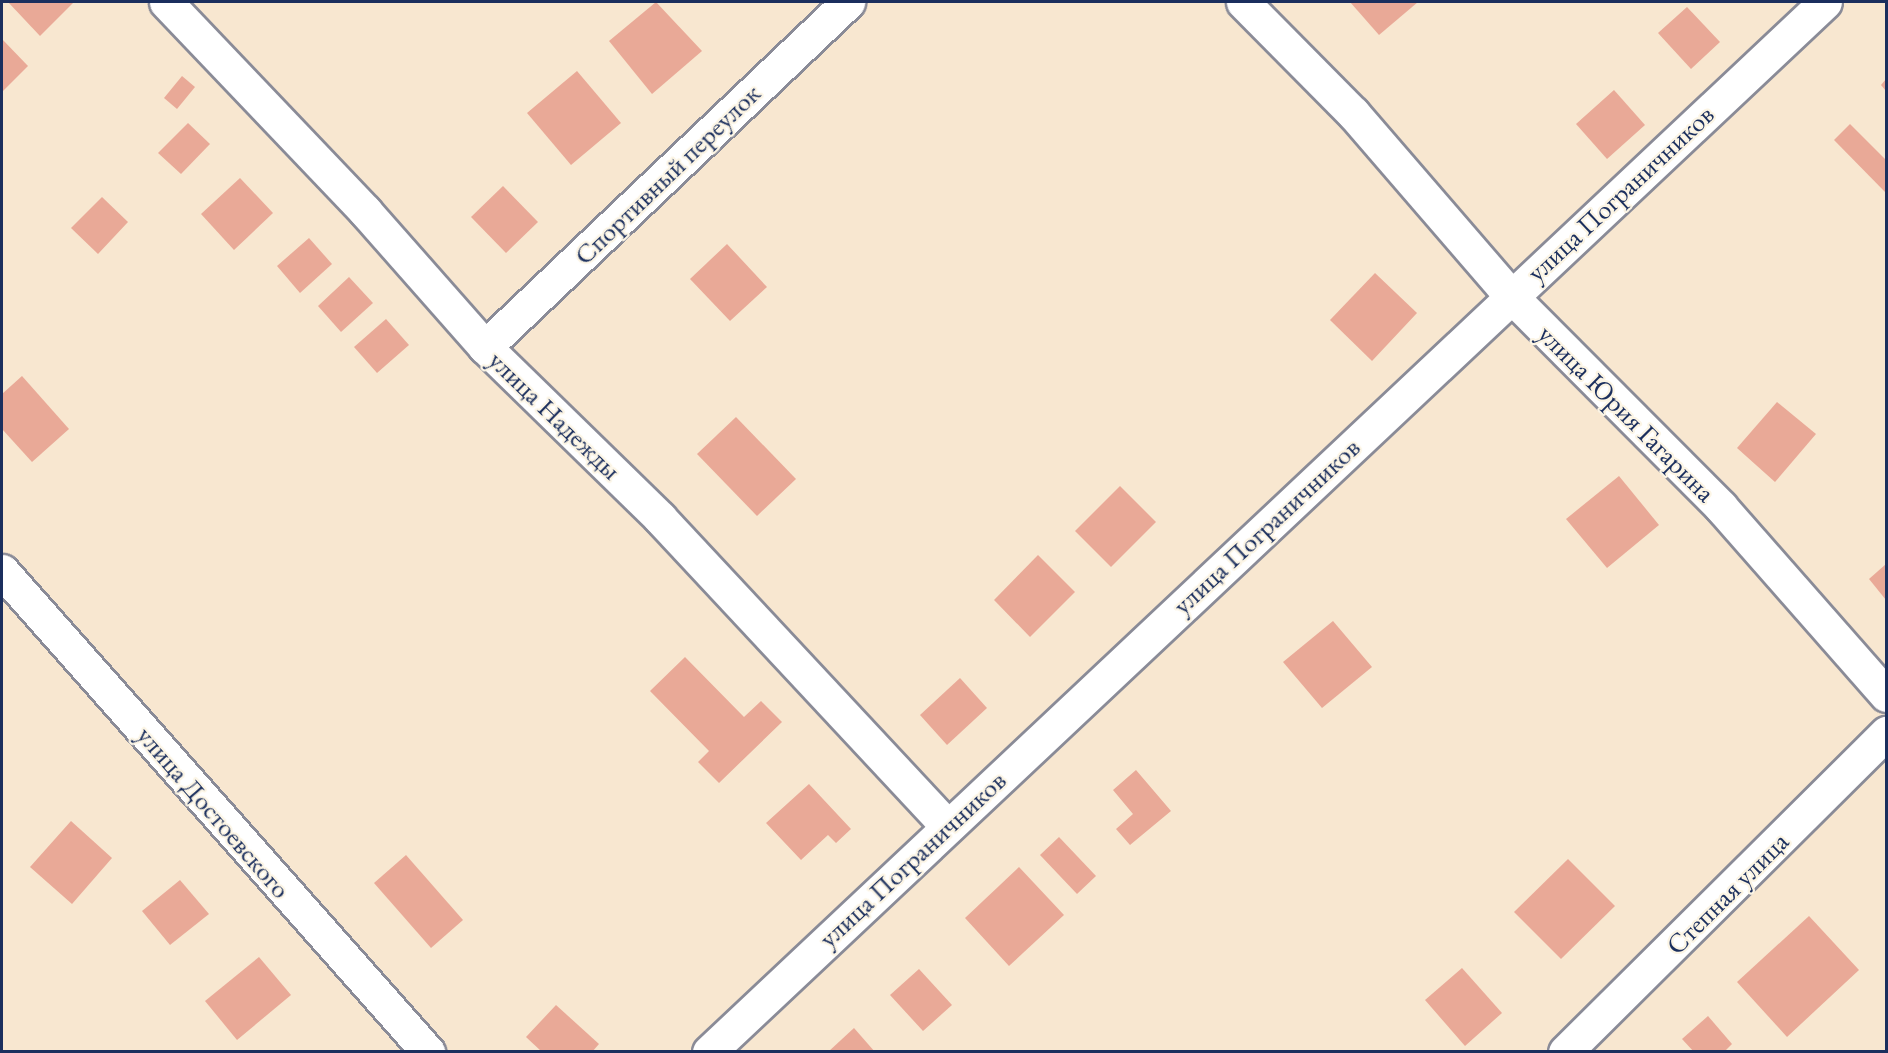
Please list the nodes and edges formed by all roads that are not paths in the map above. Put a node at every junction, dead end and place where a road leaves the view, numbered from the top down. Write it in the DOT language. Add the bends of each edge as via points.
graph roads {
  1 [pos="166,2"];
  2 [pos="848,2"];
  3 [pos="1243,2"];
  4 [pos="1825,2"];
  5 [pos="1510,295"];
  6 [pos="485,347"];
  7 [pos="2,571"];
  8 [pos="1887,695"];
  9 [pos="1887,733"];
  10 [pos="947,826"];
  11 [pos="428,1052"];
  12 [pos="709,1052"];
  13 [pos="1565,1052"];
  1 -- 6 [label="street, улица Надежды" via="365,211"];
  2 -- 6 [label="street, Спортивный переулок"];
  3 -- 5 [label="street, улица Юрия Гагарина" via="1353,113"];
  4 -- 5 [label="street, улица Пограничников"];
  5 -- 8 [label="street, улица Юрия Гагарина" via="1721,507"];
  5 -- 10 [label="street, улица Пограничников"];
  6 -- 10 [label="street, улица Надежды" via="660,518"];
  7 -- 11 [label="street, улица Достоевского"];
  9 -- 13 [label="street, Степная улица"];
  10 -- 12 [label="street, улица Пограничников"];
}
